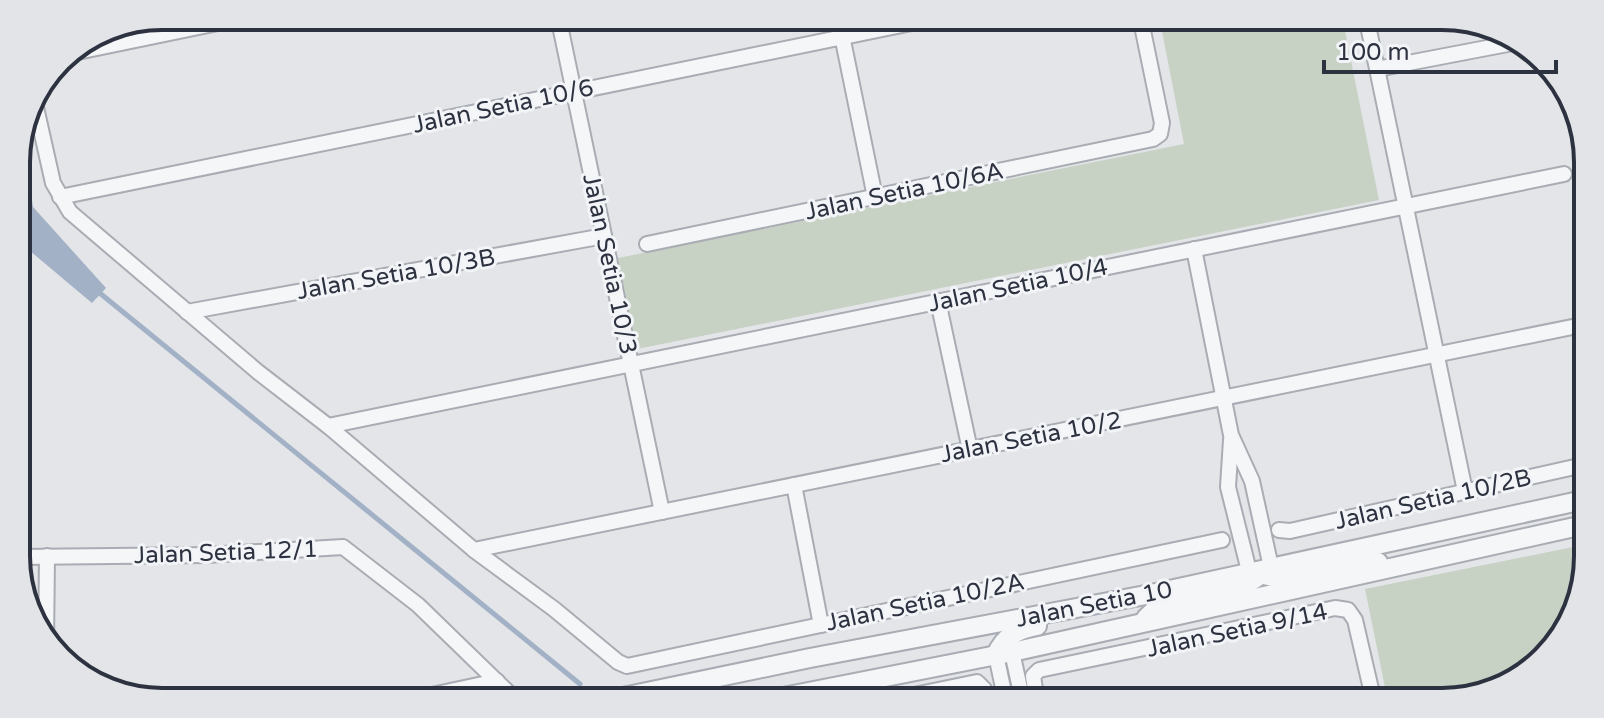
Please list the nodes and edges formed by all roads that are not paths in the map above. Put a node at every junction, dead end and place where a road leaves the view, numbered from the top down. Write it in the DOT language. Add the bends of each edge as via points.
graph roads {
  1 [pos="184,30"];
  2 [pos="561,30"];
  3 [pos="841,30"];
  4 [pos="877,30"];
  5 [pos="1143,30"];
  6 [pos="1369,30"];
  7 [pos="842,37"];
  8 [pos="1502,45"];
  9 [pos="96,48"];
  10 [pos="1377,69"];
  11 [pos="574,92"];
  12 [pos="38,117"];
  13 [pos="1564,174"];
  14 [pos="60,197"];
  15 [pos="875,197"];
  16 [pos="1405,206"];
  17 [pos="604,236"];
  18 [pos="647,244"];
  19 [pos="1194,249"];
  20 [pos="938,301"];
  21 [pos="187,312"];
  22 [pos="1574,327"];
  23 [pos="1436,355"];
  24 [pos="631,364"];
  25 [pos="1224,398"];
  26 [pos="328,426"];
  27 [pos="1231,435"];
  28 [pos="970,450"];
  29 [pos="1574,467"];
  30 [pos="794,485"];
  31 [pos="1465,491"];
  32 [pos="1574,502"];
  33 [pos="662,512"];
  34 [pos="1574,527"];
  35 [pos="1279,530"];
  36 [pos="1222,540"];
  37 [pos="474,550"];
  38 [pos="47,556"];
  39 [pos="30,557"];
  40 [pos="1404,567"];
  41 [pos="1260,571"];
  42 [pos="1151,594"];
  43 [pos="46,619"];
  44 [pos="1141,624"];
  45 [pos="821,625"];
  46 [pos="1003,650"];
  47 [pos="857,651"];
  48 [pos="497,681"];
  49 [pos="464,688"];
  50 [pos="504,688"];
  51 [pos="666,688"];
  52 [pos="824,688"];
  53 [pos="948,688"];
  54 [pos="983,688"];
  55 [pos="1005,688"];
  56 [pos="1018,688"];
  57 [pos="1035,688"];
  58 [pos="1371,688"];
  1 -- 9 [label="street"];
  2 -- 11 [label="street, Jalan Setia 10/3"];
  3 -- 7 [label="street"];
  4 -- 7 [label="street, Jalan Setia 10/6"];
  5 -- 15 [label="street, Jalan Setia 10/6A" via="1162,123 1153,139"];
  6 -- 10 [label="street"];
  7 -- 11 [label="street, Jalan Setia 10/6"];
  7 -- 15 [label="street"];
  8 -- 10 [label="street"];
  10 -- 16 [label="street"];
  11 -- 14 [label="street, Jalan Setia 10/6"];
  11 -- 17 [label="street, Jalan Setia 10/3"];
  12 -- 14 [label="street"];
  13 -- 16 [label="street, Jalan Setia 10/4"];
  14 -- 21 [label="street" via="70,212"];
  15 -- 18 [label="street, Jalan Setia 10/6A"];
  16 -- 19 [label="street, Jalan Setia 10/4"];
  16 -- 23 [label="street"];
  17 -- 21 [label="street, Jalan Setia 10/3B"];
  17 -- 24 [label="street, Jalan Setia 10/3"];
  19 -- 20 [label="street, Jalan Setia 10/4"];
  19 -- 25 [label="street"];
  20 -- 24 [label="street, Jalan Setia 10/4"];
  20 -- 28 [label="street"];
  21 -- 26 [label="street"];
  22 -- 23 [label="street, Jalan Setia 10/2"];
  23 -- 25 [label="street, Jalan Setia 10/2"];
  23 -- 31 [label="street"];
  24 -- 26 [label="street, Jalan Setia 10/4"];
  24 -- 33 [label="street, Jalan Setia 10/3"];
  25 -- 27 [label="street"];
  25 -- 28 [label="street, Jalan Setia 10/2"];
  26 -- 37 [label="street"];
  27 -- 41 [label="street" via="1252,481"];
  27 -- 41 [label="street" via="1228,487"];
  28 -- 30 [label="street, Jalan Setia 10/2"];
  29 -- 31 [label="street, Jalan Setia 10/2B"];
  30 -- 33 [label="street, Jalan Setia 10/2"];
  30 -- 45 [label="street"];
  31 -- 35 [label="street, Jalan Setia 10/2B"];
  32 -- 41 [label="street, Jalan Setia 10"];
  33 -- 37 [label="street, Jalan Setia 10/2"];
  34 -- 40 [label="street, Jalan Setia 10"];
  36 -- 45 [label="street, Jalan Setia 10/2A"];
  37 -- 45 [label="street, Jalan Setia 10/2A" via="627,666"];
  38 -- 39 [label="street, Jalan Setia 12/1"];
  38 -- 43 [label="street"];
  38 -- 48 [label="street, Jalan Setia 12/1" via="343,547 418,605"];
  40 -- 41 [label="street" via="1372,562 1282,579"];
  40 -- 44 [label="street, Jalan Setia 10"];
  41 -- 42 [label="street, Jalan Setia 10"];
  41 -- 44 [label="street" via="1243,586 1171,603 1151,612"];
  42 -- 46 [label="street" via="1111,610 1024,628"];
  42 -- 47 [label="street, Jalan Setia 10"];
  44 -- 46 [label="street, Jalan Setia 10"];
  46 -- 47 [label="street" via="981,636"];
  46 -- 52 [label="street, Jalan Setia 10"];
  46 -- 55 [label="street"];
  46 -- 56 [label="street"];
  47 -- 51 [label="street, Jalan Setia 10"];
  48 -- 49 [label="street"];
  48 -- 50 [label="street, Jalan Setia 12/1"];
  53 -- 54 [label="street" via="977,682"];
  57 -- 58 [label="street, Jalan Setia 9/14" via="1033,676 1039,670 1335,608 1348,610 1355,620"];
}
